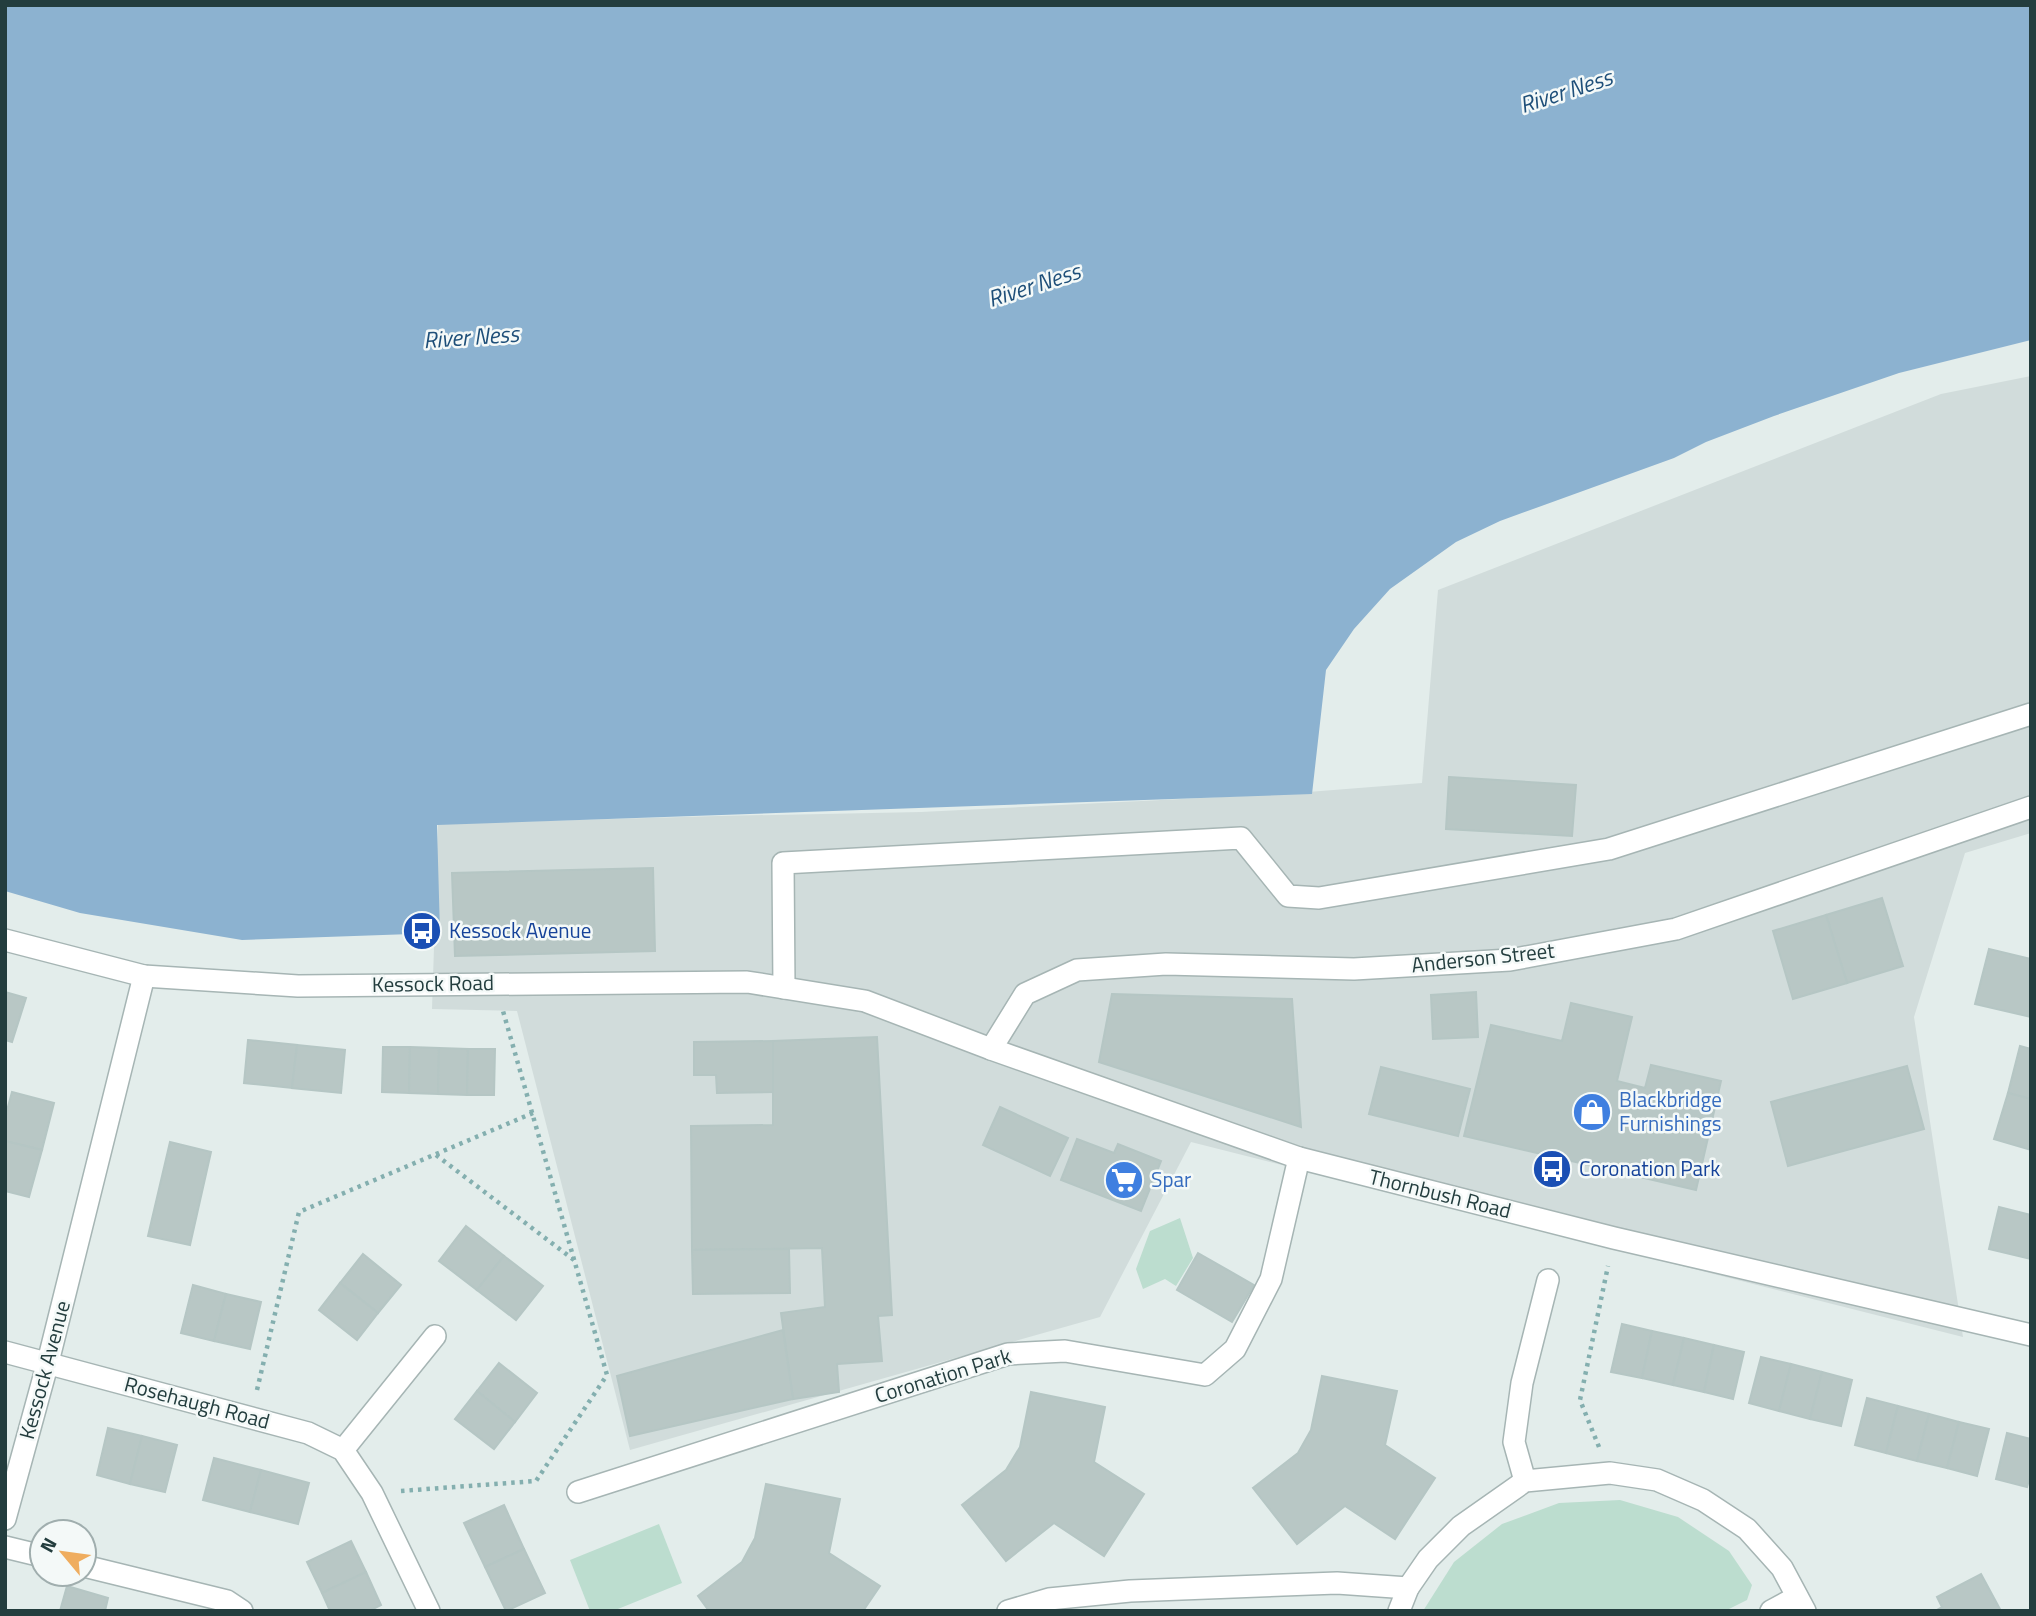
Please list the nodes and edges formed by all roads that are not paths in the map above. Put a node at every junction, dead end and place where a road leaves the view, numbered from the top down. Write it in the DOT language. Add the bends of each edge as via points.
graph roads {
  1 [pos="2031,714"];
  2 [pos="2029,814"];
  3 [pos="5,940"];
  4 [pos="144,976"];
  5 [pos="784,988"];
  6 [pos="865,1001"];
  7 [pos="991,1049"];
  8 [pos="1298,1158"];
  9 [pos="1548,1280"];
  10 [pos="2031,1335"];
  11 [pos="435,1336"];
  12 [pos="5,1352"];
  13 [pos="48,1362"];
  14 [pos="344,1450"];
  15 [pos="1525,1481"];
  16 [pos="578,1492"];
  17 [pos="5,1519"];
  18 [pos="5,1548"];
  19 [pos="28,1553"];
  20 [pos="98,1569"];
  21 [pos="1408,1588"];
  22 [pos="1801,1604"];
  23 [pos="242,1611"];
  24 [pos="429,1611"];
  25 [pos="1008,1611"];
  26 [pos="1399,1611"];
  27 [pos="1771,1611"];
  1 -- 5 [label="street" via="1609,849 1319,898 1288,896 1241,838 783,863"];
  2 -- 7 [label="street, Anderson Street" via="1676,929 1510,960 1354,969 1166,964 1077,970 1025,994"];
  3 -- 4 [label="street, Kessock Road"];
  4 -- 5 [label="street, Kessock Road" via="298,985 747,982"];
  4 -- 13 [label="street, Kessock Avenue"];
  5 -- 6 [label="street, Kessock Road"];
  6 -- 7 [label="street, Thornbush Road"];
  7 -- 8 [label="street, Thornbush Road"];
  8 -- 10 [label="street, Thornbush Road" via="1614,1238"];
  8 -- 16 [label="street, Coronation Park" via="1271,1279 1235,1349 1205,1375 1065,1351 1008,1354"];
  9 -- 15 [label="street" via="1522,1382 1514,1441"];
  11 -- 14 [label="street"];
  12 -- 13 [label="street, Rosehaugh Road"];
  13 -- 14 [label="street, Rosehaugh Road" via="308,1433"];
  13 -- 17 [label="street, Kessock Avenue"];
  14 -- 24 [label="street" via="372,1493"];
  15 -- 21 [label="street" via="1461,1526 1428,1559"];
  15 -- 22 [label="street" via="1610,1473 1657,1480 1703,1500 1746,1529 1782,1568"];
  18 -- 19 [label="street"];
  20 -- 23 [label="street" via="227,1601"];
  21 -- 25 [label="street" via="1337,1583 1130,1591 1049,1599"];
  21 -- 26 [label="street"];
  22 -- 27 [label="street"];
}
